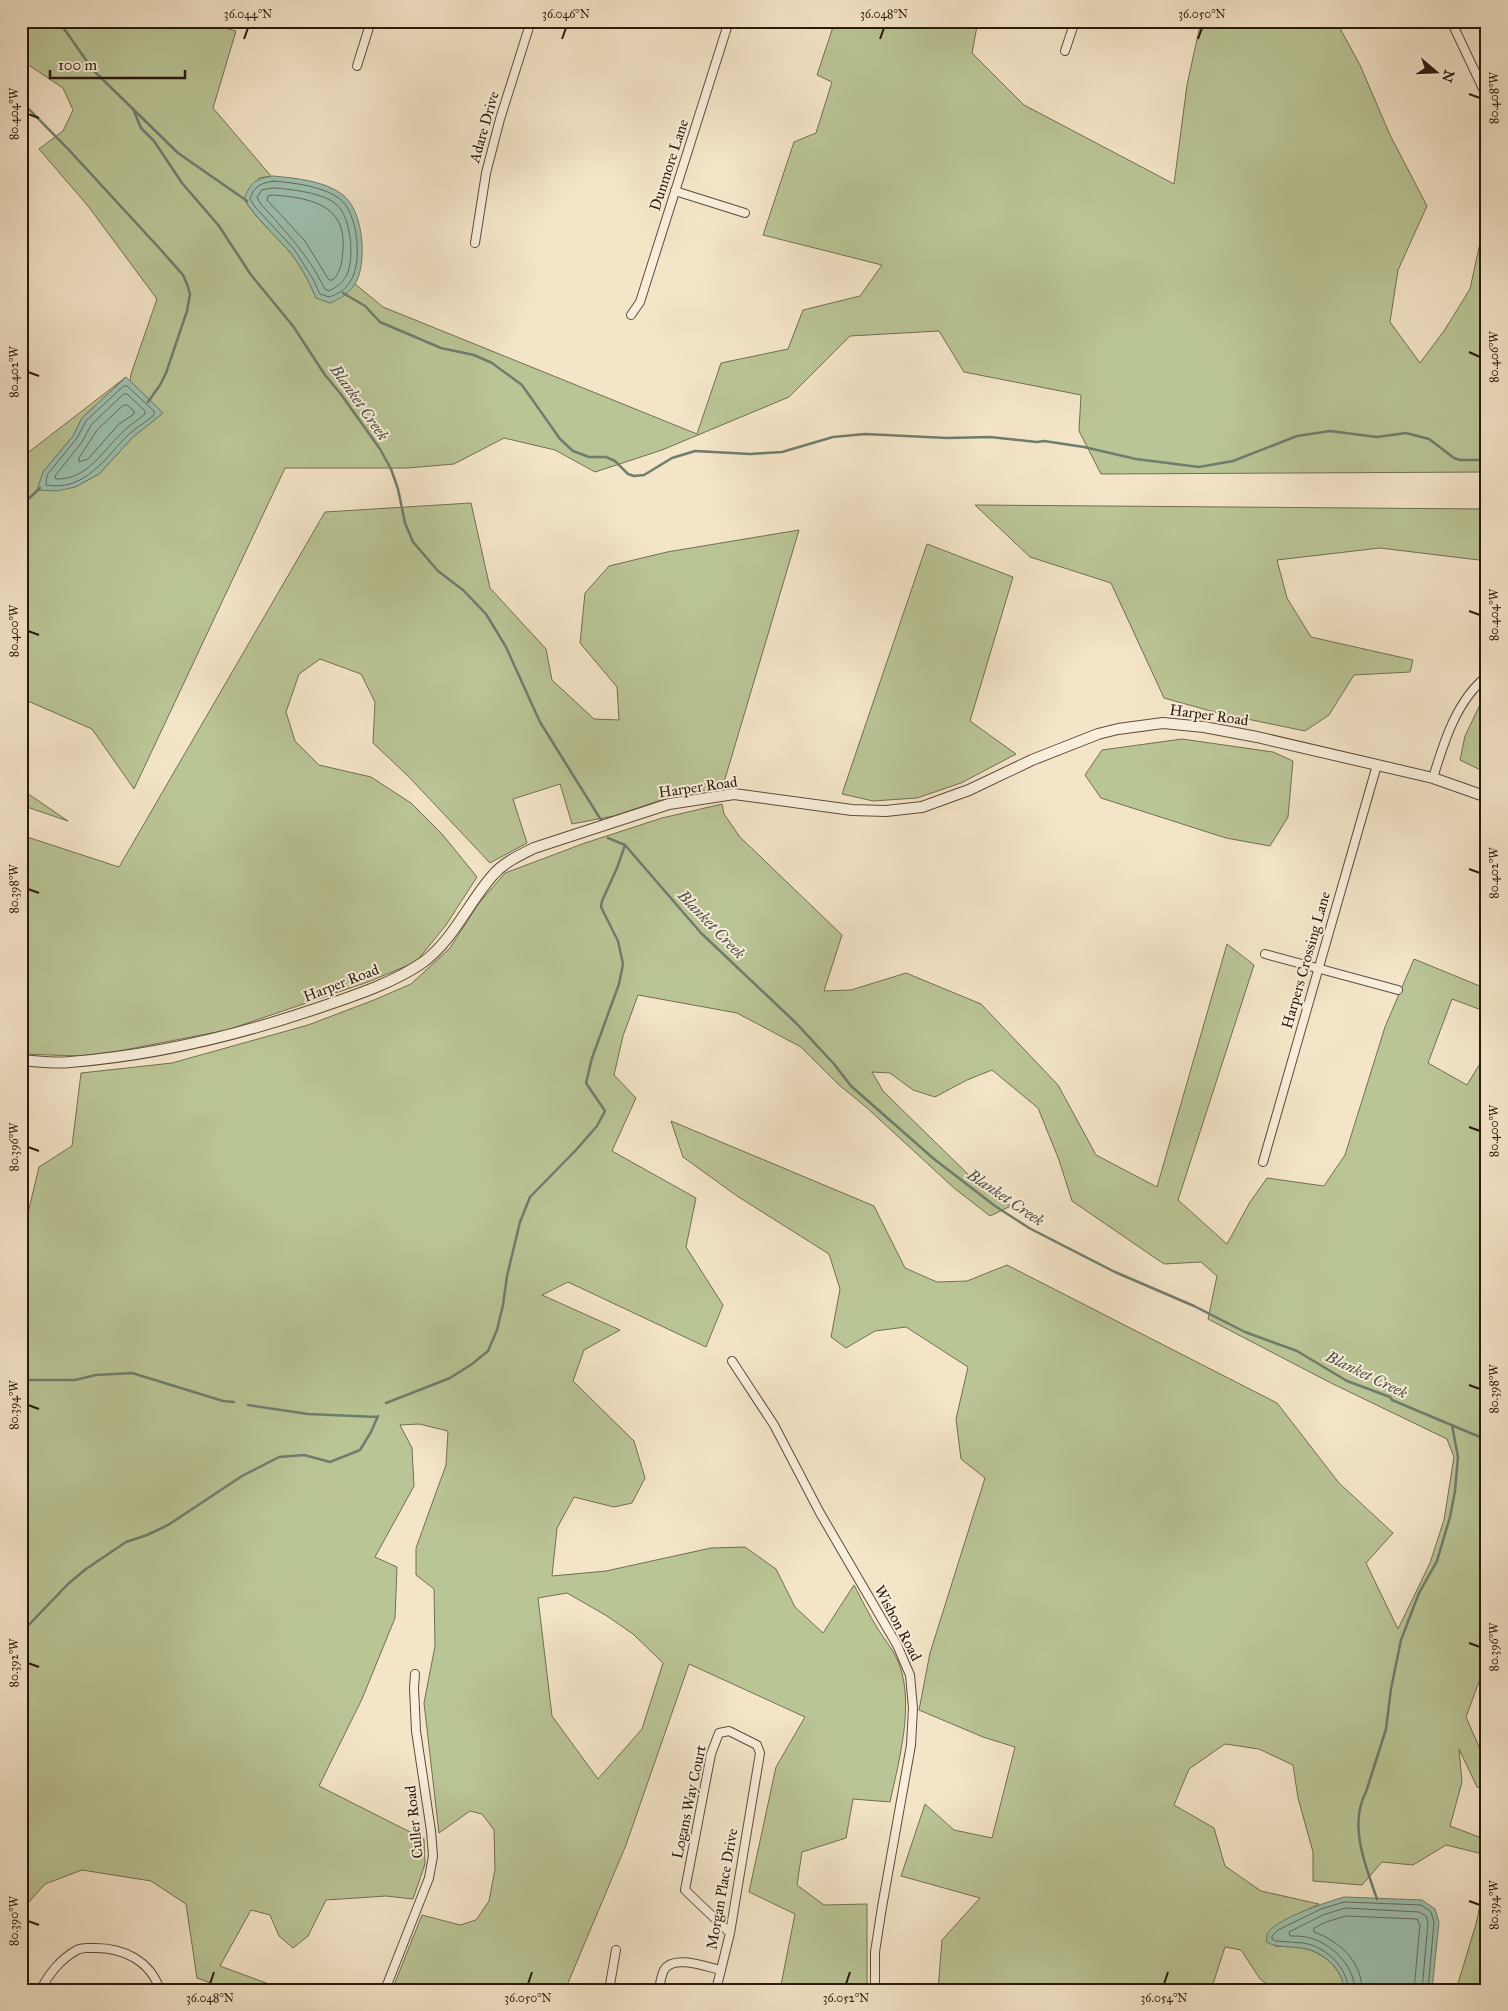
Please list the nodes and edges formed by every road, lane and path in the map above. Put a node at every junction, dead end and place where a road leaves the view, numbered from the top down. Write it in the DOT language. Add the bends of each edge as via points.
graph roads {
  1 [pos="371,21"];
  2 [pos="531,21"];
  3 [pos="729,21"];
  4 [pos="1075,21"];
  5 [pos="1451,21"];
  6 [pos="1065,51"];
  7 [pos="357,66"];
  8 [pos="1487,97"];
  9 [pos="675,191"];
  10 [pos="745,213"];
  11 [pos="475,244"];
  12 [pos="631,315"];
  13 [pos="1487,676"];
  14 [pos="1377,765"];
  15 [pos="1433,778"];
  16 [pos="1487,797"];
  17 [pos="1265,954"];
  18 [pos="1317,969"];
  19 [pos="1398,990"];
  20 [pos="21,1060"];
  21 [pos="1262,1162"];
  22 [pos="732,1361"];
  23 [pos="416,1674"];
  24 [pos="754,1793"];
  25 [pos="730,1933"];
  26 [pos="616,1950"];
  27 [pos="721,1970"];
  28 [pos="42,1990"];
  29 [pos="160,1990"];
  30 [pos="385,1990"];
  31 [pos="609,1990"];
  32 [pos="659,1990"];
  33 [pos="716,1990"];
  34 [pos="875,1990"];
  1 -- 7 [label="street"];
  2 -- 11 [label="street, Adare Drive" via="486,173"];
  3 -- 9 [label="street, Dunmore Lane"];
  4 -- 6 [label="street"];
  5 -- 8 [label="street"];
  9 -- 10 [label="street"];
  9 -- 12 [label="street, Dunmore Lane" via="640,302"];
  13 -- 15 [label="street" via="1476,685 1457,714 1441,749"];
  14 -- 15 [label="street, Harper Road"];
  14 -- 18 [label="street, Harpers Crossing Lane"];
  14 -- 20 [label="street, Harper Road" via="1239,734 1163,723 1098,734 942,800 906,810 852,810 734,794 669,804 534,848 513,858 494,873 431,955 372,989 258,1027 182,1047 69,1062"];
  15 -- 16 [label="street, Harper Road"];
  17 -- 18 [label="street"];
  18 -- 19 [label="street"];
  18 -- 21 [label="street, Harpers Crossing Lane"];
  22 -- 34 [label="street, Wishon Road" via="774,1424 820,1513 897,1645 910,1675 913,1708 911,1745 875,1952"];
  23 -- 30 [label="street, Culler Road" via="416,1731 433,1856 429,1878"];
  24 -- 25 [label="street, Morgan Place Drive"];
  24 -- 25 [label="street, Logans Way Court" via="760,1749 729,1731 719,1733 711,1754 685,1890"];
  25 -- 27 [label="street, Morgan Place Drive"];
  26 -- 31 [label="street"];
  27 -- 32 [label="street" via="684,1962 672,1964 665,1968"];
  27 -- 33 [label="street, Morgan Place Drive"];
  28 -- 29 [label="street" via="62,1960 79,1948 107,1947 128,1953 146,1967"];
}
